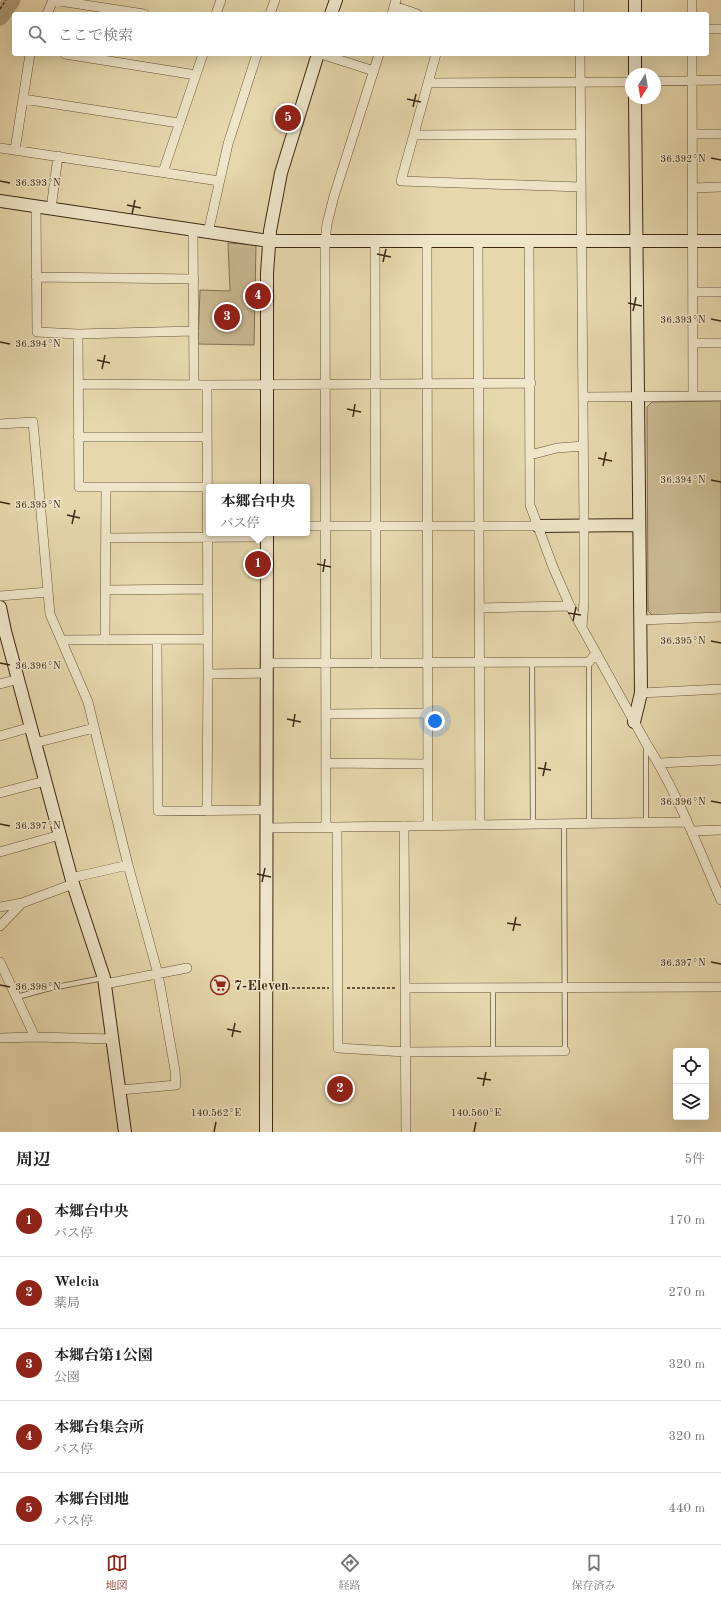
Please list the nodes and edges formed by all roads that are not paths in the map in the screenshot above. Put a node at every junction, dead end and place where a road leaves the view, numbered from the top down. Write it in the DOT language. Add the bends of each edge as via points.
graph roads {
  1 [pos="53,0"];
  2 [pos="221,0"];
  3 [pos="275,0"];
  4 [pos="336,0"];
  5 [pos="579,0"];
  6 [pos="635,0"];
  7 [pos="692,0"];
  8 [pos="394,7"];
  9 [pos="48,12"];
  10 [pos="131,12"];
  11 [pos="217,12"];
  12 [pos="271,12"];
  13 [pos="332,12"];
  14 [pos="411,12"];
  15 [pos="579,12"];
  16 [pos="635,12"];
  17 [pos="692,12"];
  18 [pos="709,29"];
  19 [pos="721,29"];
  20 [pos="30,56"];
  21 [pos="77,56"];
  22 [pos="202,56"];
  23 [pos="256,56"];
  24 [pos="319,56"];
  25 [pos="326,56"];
  26 [pos="378,56"];
  27 [pos="435,56"];
  28 [pos="580,56"];
  29 [pos="635,56"];
  30 [pos="692,56"];
  31 [pos="635,68"];
  32 [pos="374,71"];
  33 [pos="196,75"];
  34 [pos="692,80"];
  35 [pos="721,80"];
  36 [pos="661,81"];
  37 [pos="580,82"];
  38 [pos="625,82"];
  39 [pos="428,83"];
  40 [pos="23,99"];
  41 [pos="635,104"];
  42 [pos="179,123"];
  43 [pos="581,134"];
  44 [pos="693,134"];
  45 [pos="721,134"];
  46 [pos="414,135"];
  47 [pos="0,148"];
  48 [pos="15,150"];
  49 [pos="58,156"];
  50 [pos="164,172"];
  51 [pos="219,182"];
  52 [pos="581,187"];
  53 [pos="721,187"];
  54 [pos="693,188"];
  55 [pos="0,201"];
  56 [pos="36,206"];
  57 [pos="51,209"];
  58 [pos="193,231"];
  59 [pos="208,233"];
  60 [pos="269,241"];
  61 [pos="375,241"];
  62 [pos="427,241"];
  63 [pos="478,241"];
  64 [pos="582,241"];
  65 [pos="721,241"];
  66 [pos="325,242"];
  67 [pos="529,242"];
  68 [pos="636,242"];
  69 [pos="693,242"];
  70 [pos="36,277"];
  71 [pos="194,279"];
  72 [pos="693,292"];
  73 [pos="721,292"];
  74 [pos="194,332"];
  75 [pos="78,334"];
  76 [pos="693,343"];
  77 [pos="721,343"];
  78 [pos="427,383"];
  79 [pos="479,383"];
  80 [pos="531,383"];
  81 [pos="78,384"];
  82 [pos="194,384"];
  83 [pos="267,384"];
  84 [pos="325,384"];
  85 [pos="375,384"];
  86 [pos="207,385"];
  87 [pos="693,396"];
  88 [pos="721,396"];
  89 [pos="583,397"];
  90 [pos="637,397"];
  91 [pos="0,424"];
  92 [pos="78,437"];
  93 [pos="207,437"];
  94 [pos="583,446"];
  95 [pos="530,455"];
  96 [pos="207,484"];
  97 [pos="267,484"];
  98 [pos="106,487"];
  99 [pos="206,487"];
  100 [pos="639,525"];
  101 [pos="310,526"];
  102 [pos="326,526"];
  103 [pos="375,526"];
  104 [pos="428,526"];
  105 [pos="478,526"];
  106 [pos="538,526"];
  107 [pos="584,526"];
  108 [pos="247,536"];
  109 [pos="267,536"];
  110 [pos="107,538"];
  111 [pos="208,538"];
  112 [pos="208,589"];
  113 [pos="106,590"];
  114 [pos="48,592"];
  115 [pos="0,596"];
  116 [pos="570,606"];
  117 [pos="0,607"];
  118 [pos="479,608"];
  119 [pos="721,617"];
  120 [pos="640,620"];
  121 [pos="582,627"];
  122 [pos="3,631"];
  123 [pos="61,640"];
  124 [pos="105,640"];
  125 [pos="208,640"];
  126 [pos="157,641"];
  127 [pos="596,653"];
  128 [pos="326,662"];
  129 [pos="479,662"];
  130 [pos="532,662"];
  131 [pos="589,662"];
  132 [pos="376,663"];
  133 [pos="428,663"];
  134 [pos="267,668"];
  135 [pos="208,674"];
  136 [pos="18,679"];
  137 [pos="0,684"];
  138 [pos="721,689"];
  139 [pos="640,693"];
  140 [pos="428,713"];
  141 [pos="326,714"];
  142 [pos="634,722"];
  143 [pos="31,727"];
  144 [pos="94,728"];
  145 [pos="0,736"];
  146 [pos="35,743"];
  147 [pos="646,743"];
  148 [pos="721,760"];
  149 [pos="327,763"];
  150 [pos="659,763"];
  151 [pos="428,764"];
  152 [pos="45,781"];
  153 [pos="0,793"];
  154 [pos="266,810"];
  155 [pos="207,811"];
  156 [pos="646,822"];
  157 [pos="687,822"];
  158 [pos="564,823"];
  159 [pos="589,823"];
  160 [pos="533,824"];
  161 [pos="428,825"];
  162 [pos="480,825"];
  163 [pos="404,826"];
  164 [pos="326,827"];
  165 [pos="337,827"];
  166 [pos="266,828"];
  167 [pos="721,830"];
  168 [pos="692,831"];
  169 [pos="60,835"];
  170 [pos="0,852"];
  171 [pos="128,865"];
  172 [pos="72,881"];
  173 [pos="721,900"];
  174 [pos="22,903"];
  175 [pos="0,907"];
  176 [pos="0,926"];
  177 [pos="0,962"];
  178 [pos="187,968"];
  179 [pos="158,974"];
  180 [pos="105,981"];
  181 [pos="721,986"];
  182 [pos="493,987"];
  183 [pos="565,987"];
  184 [pos="405,988"];
  185 [pos="17,997"];
  186 [pos="35,1037"];
  187 [pos="0,1038"];
  188 [pos="112,1040"];
  189 [pos="493,1051"];
  190 [pos="565,1051"];
  191 [pos="406,1052"];
  192 [pos="120,1090"];
  193 [pos="124,1132"];
  194 [pos="266,1132"];
  195 [pos="406,1132"];
  1 -- 9 [label="street"];
  1 -- 10 [label="street"];
  2 -- 11 [label="street"];
  3 -- 12 [label="street"];
  4 -- 13 [label="street"];
  5 -- 15 [label="street"];
  6 -- 16 [label="street"];
  7 -- 17 [label="street"];
  8 -- 14 [label="street"];
  18 -- 19 [label="street"];
  20 -- 40 [label="street"];
  21 -- 33 [label="street"];
  22 -- 33 [label="street"];
  23 -- 51 [label="street" via="228,144"];
  24 -- 60 [label="street" via="281,173"];
  25 -- 32 [label="street"];
  26 -- 32 [label="street"];
  27 -- 39 [label="street"];
  28 -- 37 [label="street"];
  29 -- 31 [label="street"];
  30 -- 34 [label="street"];
  32 -- 66 [label="street" via="334,196"];
  33 -- 42 [label="street"];
  34 -- 35 [label="street"];
  34 -- 36 [label="street"];
  34 -- 44 [label="street"];
  37 -- 38 [label="street"];
  37 -- 39 [label="street"];
  37 -- 43 [label="street"];
  39 -- 46 [label="street"];
  40 -- 42 [label="street"];
  40 -- 48 [label="street"];
  41 -- 68 [label="street"];
  42 -- 50 [label="street"];
  43 -- 46 [label="street"];
  43 -- 52 [label="street"];
  44 -- 45 [label="street"];
  44 -- 54 [label="street"];
  46 -- 52 [label="street" via="401,181"];
  47 -- 48 [label="street"];
  48 -- 49 [label="street"];
  49 -- 50 [label="street"];
  49 -- 57 [label="street"];
  50 -- 51 [label="street"];
  51 -- 59 [label="street"];
  52 -- 64 [label="street"];
  53 -- 54 [label="street"];
  54 -- 69 [label="street"];
  55 -- 56 [label="street"];
  56 -- 57 [label="street"];
  56 -- 70 [label="street"];
  57 -- 58 [label="street"];
  58 -- 59 [label="street"];
  58 -- 71 [label="street"];
  59 -- 60 [label="street"];
  60 -- 66 [label="street"];
  60 -- 83 [label="street"];
  61 -- 62 [label="street"];
  61 -- 66 [label="street"];
  61 -- 85 [label="street"];
  62 -- 63 [label="street"];
  62 -- 78 [label="street"];
  63 -- 67 [label="street"];
  63 -- 79 [label="street"];
  64 -- 67 [label="street"];
  64 -- 68 [label="street"];
  64 -- 89 [label="street"];
  65 -- 69 [label="street"];
  66 -- 84 [label="street"];
  67 -- 80 [label="street"];
  68 -- 69 [label="street"];
  68 -- 90 [label="street"];
  69 -- 72 [label="street"];
  70 -- 71 [label="street"];
  70 -- 75 [label="street" via="36,332"];
  71 -- 74 [label="street"];
  72 -- 73 [label="street"];
  72 -- 76 [label="street"];
  74 -- 75 [label="street"];
  74 -- 82 [label="street"];
  75 -- 81 [label="street"];
  76 -- 77 [label="street"];
  76 -- 87 [label="street"];
  78 -- 79 [label="street"];
  78 -- 85 [label="street"];
  78 -- 104 [label="street"];
  79 -- 80 [label="street"];
  79 -- 105 [label="street"];
  80 -- 95 [label="street"];
  81 -- 82 [label="street"];
  81 -- 92 [label="street"];
  82 -- 86 [label="street"];
  83 -- 84 [label="street"];
  83 -- 86 [label="street"];
  83 -- 97 [label="street"];
  84 -- 85 [label="street"];
  84 -- 102 [label="street"];
  85 -- 103 [label="street"];
  86 -- 93 [label="street"];
  87 -- 88 [label="street"];
  87 -- 90 [label="street"];
  89 -- 90 [label="street"];
  89 -- 94 [label="street"];
  90 -- 100 [label="street"];
  91 -- 114 [label="street" via="33,422"];
  92 -- 93 [label="street"];
  92 -- 98 [label="street" via="79,487"];
  93 -- 96 [label="street"];
  94 -- 95 [label="street" via="557,448"];
  94 -- 107 [label="street"];
  95 -- 106 [label="street" via="530,505"];
  98 -- 99 [label="street"];
  98 -- 110 [label="street"];
  100 -- 107 [label="street"];
  100 -- 120 [label="street"];
  101 -- 102 [label="street"];
  102 -- 103 [label="street"];
  102 -- 128 [label="street"];
  103 -- 104 [label="street"];
  103 -- 132 [label="street"];
  104 -- 105 [label="street"];
  104 -- 133 [label="street"];
  105 -- 106 [label="street"];
  105 -- 118 [label="street"];
  106 -- 107 [label="street"];
  106 -- 116 [label="street"];
  107 -- 121 [label="street"];
  108 -- 111 [label="street"];
  109 -- 134 [label="street"];
  110 -- 111 [label="street"];
  110 -- 113 [label="street"];
  111 -- 112 [label="street"];
  112 -- 113 [label="street"];
  112 -- 125 [label="street"];
  113 -- 124 [label="street"];
  114 -- 115 [label="street"];
  114 -- 123 [label="street" via="50,614"];
  116 -- 118 [label="street"];
  116 -- 121 [label="street"];
  117 -- 122 [label="street"];
  118 -- 129 [label="street"];
  119 -- 120 [label="street"];
  120 -- 139 [label="street"];
  121 -- 127 [label="street"];
  122 -- 136 [label="street"];
  123 -- 124 [label="street"];
  123 -- 144 [label="street" via="88,702"];
  124 -- 126 [label="street"];
  125 -- 126 [label="street"];
  125 -- 135 [label="street"];
  126 -- 155 [label="street" via="158,811"];
  127 -- 131 [label="street"];
  127 -- 142 [label="street"];
  128 -- 132 [label="street"];
  128 -- 134 [label="street"];
  128 -- 141 [label="street"];
  129 -- 130 [label="street"];
  129 -- 133 [label="street"];
  129 -- 162 [label="street"];
  130 -- 131 [label="street"];
  130 -- 160 [label="lane"];
  131 -- 159 [label="lane"];
  132 -- 133 [label="street"];
  133 -- 140 [label="street"];
  134 -- 135 [label="street"];
  134 -- 154 [label="street"];
  135 -- 155 [label="street"];
  136 -- 137 [label="street"];
  136 -- 143 [label="street"];
  138 -- 139 [label="street"];
  139 -- 142 [label="street"];
  140 -- 141 [label="street"];
  140 -- 151 [label="street"];
  141 -- 149 [label="street"];
  142 -- 147 [label="street"];
  143 -- 145 [label="street"];
  143 -- 146 [label="street"];
  144 -- 146 [label="street"];
  144 -- 171 [label="street"];
  146 -- 152 [label="street"];
  147 -- 150 [label="street"];
  147 -- 156 [label="lane"];
  148 -- 150 [label="street"];
  149 -- 151 [label="street"];
  149 -- 164 [label="street"];
  150 -- 157 [label="street"];
  151 -- 161 [label="street"];
  152 -- 153 [label="street"];
  152 -- 169 [label="street"];
  154 -- 155 [label="street"];
  154 -- 166 [label="street"];
  156 -- 157 [label="street"];
  156 -- 159 [label="street"];
  157 -- 168 [label="street"];
  158 -- 159 [label="street"];
  158 -- 160 [label="street"];
  158 -- 183 [label="lane"];
  160 -- 162 [label="street"];
  161 -- 162 [label="street"];
  161 -- 163 [label="street"];
  163 -- 165 [label="street"];
  163 -- 184 [label="street"];
  164 -- 165 [label="street"];
  164 -- 166 [label="street"];
  165 -- 191 [label="street" via="338,1048"];
  166 -- 194 [label="street"];
  167 -- 168 [label="street"];
  168 -- 173 [label="street"];
  169 -- 170 [label="street"];
  169 -- 172 [label="street"];
  171 -- 172 [label="street"];
  171 -- 179 [label="street"];
  172 -- 174 [label="street"];
  172 -- 180 [label="street"];
  174 -- 175 [label="street"];
  174 -- 176 [label="street"];
  177 -- 185 [label="street"];
  178 -- 179 [label="street"];
  179 -- 180 [label="street"];
  179 -- 192 [label="street" via="176,1085"];
  180 -- 185 [label="lane" via="46,989"];
  180 -- 188 [label="street"];
  181 -- 183 [label="street"];
  182 -- 183 [label="street"];
  182 -- 184 [label="street"];
  182 -- 189 [label="lane"];
  183 -- 190 [label="lane"];
  184 -- 191 [label="street"];
  185 -- 186 [label="street"];
  186 -- 187 [label="street"];
  186 -- 188 [label="street"];
  188 -- 192 [label="street"];
  189 -- 190 [label="street"];
  189 -- 191 [label="street"];
  191 -- 195 [label="street"];
  192 -- 193 [label="street"];
}
